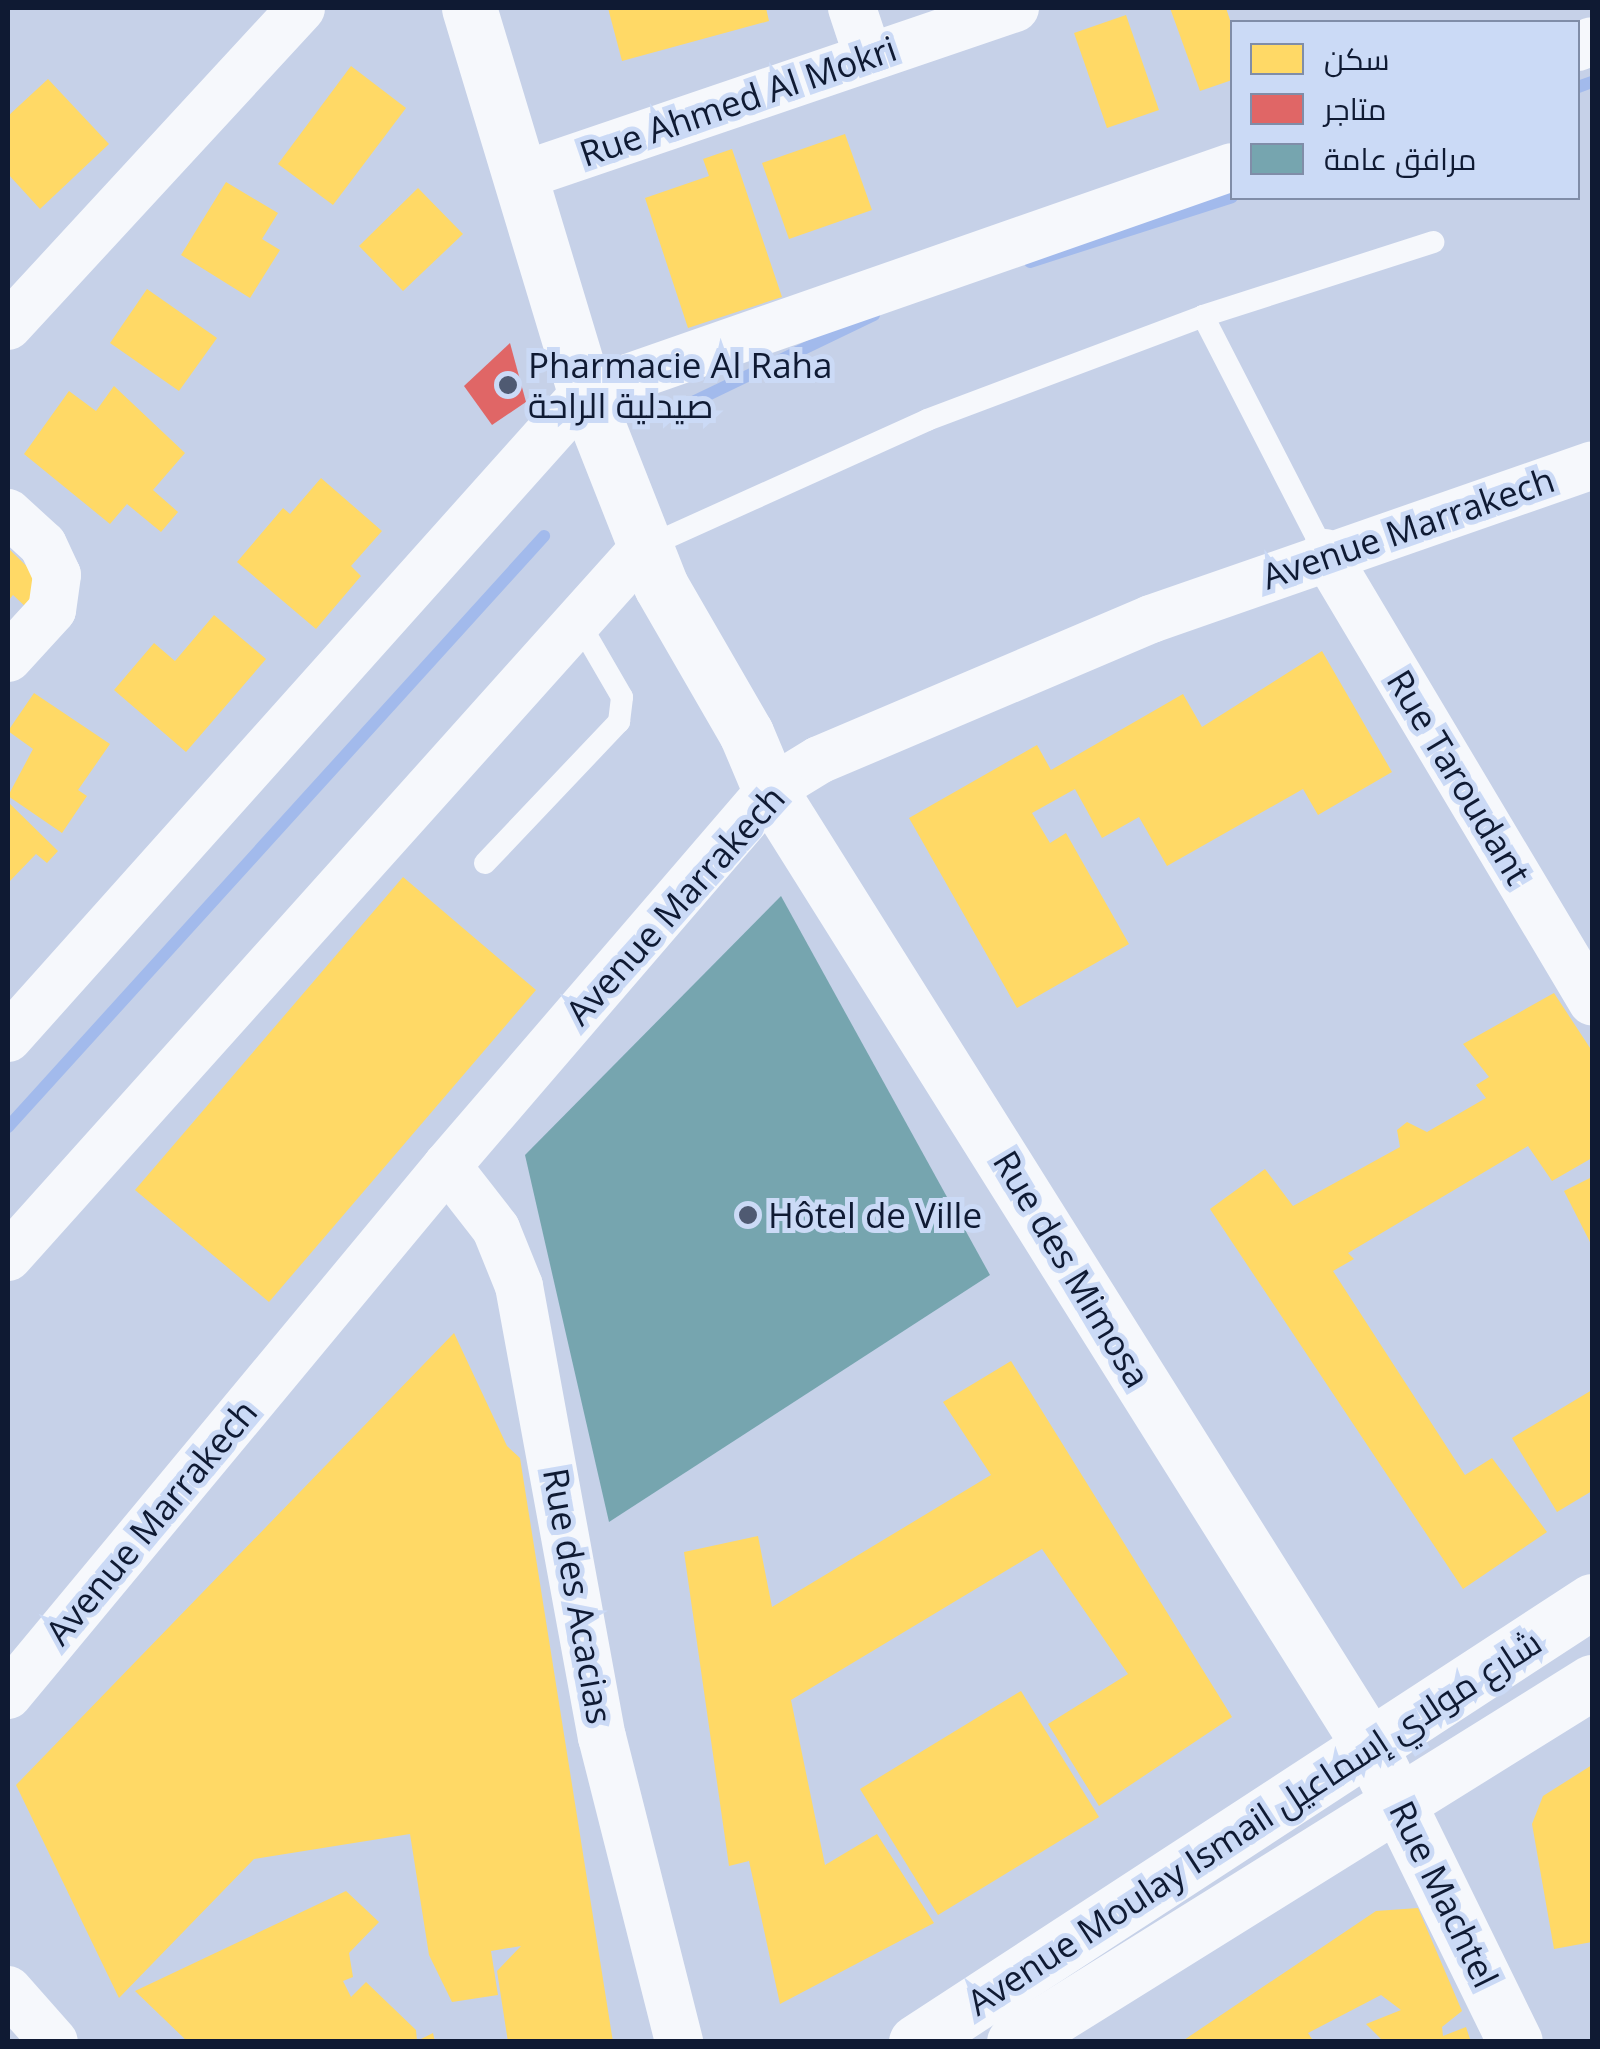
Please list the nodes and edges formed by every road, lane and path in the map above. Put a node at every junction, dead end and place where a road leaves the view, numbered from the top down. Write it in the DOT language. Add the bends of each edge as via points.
graph roads {
  1 [pos="301,8"];
  2 [pos="469,8"];
  3 [pos="852,8"];
  4 [pos="1015,8"];
  5 [pos="868,56"];
  6 [pos="1230,168"];
  7 [pos="518,177"];
  8 [pos="1433,242"];
  9 [pos="1203,316"];
  10 [pos="8,326"];
  11 [pos="586,394"];
  12 [pos="1592,465"];
  13 [pos="8,513"];
  14 [pos="644,548"];
  15 [pos="1325,553"];
  16 [pos="578,620"];
  17 [pos="8,658"];
  18 [pos="770,790"];
  19 [pos="486,864"];
  20 [pos="1592,1001"];
  21 [pos="8,1038"];
  22 [pos="446,1166"];
  23 [pos="8,1256"];
  24 [pos="1592,1601"];
  25 [pos="1592,1682"];
  26 [pos="8,1694"];
  27 [pos="1371,1748"];
  28 [pos="1399,1800"];
  29 [pos="8,1990"];
  30 [pos="1018,2040"];
  31 [pos="54,2042"];
  32 [pos="679,2042"];
  33 [pos="916,2042"];
  34 [pos="1515,2042"];
  1 -- 10 [label="street"];
  2 -- 7 [label="main road, Rue des Mimosa"];
  3 -- 5 [label="street"];
  4 -- 5 [label="street, Rue Ahmed Al Mokri"];
  5 -- 7 [label="street, Rue Ahmed Al Mokri"];
  6 -- 11 [label="street"];
  7 -- 11 [label="main road, Rue des Mimosa"];
  8 -- 9 [label="lane"];
  9 -- 14 [label="lane" via="927,420"];
  9 -- 15 [label="lane"];
  11 -- 14 [label="main road, Rue des Mimosa"];
  11 -- 21 [label="street"];
  12 -- 15 [label="street, Avenue Marrakech"];
  13 -- 17 [label="street" via="43,546 57,575 52,610"];
  14 -- 16 [label="street"];
  14 -- 18 [label="main road, Rue des Mimosa" via="746,733"];
  15 -- 18 [label="street, Avenue Marrakech" via="949,702 819,760"];
  15 -- 20 [label="street, Rue Taroudant"];
  16 -- 19 [label="lane" via="622,697 619,722"];
  16 -- 23 [label="street"];
  18 -- 22 [label="street, Avenue Marrakech"];
  18 -- 27 [label="main road, Rue des Mimosa"];
  22 -- 26 [label="street, Avenue Marrakech"];
  22 -- 32 [label="street, Rue des Acacias" via="496,1230 519,1286 602,1737"];
  24 -- 27 [label="main road, Avenue Moulay Ismail شارع مولاي إسماعيل"];
  25 -- 28 [label="main road, Avenue Moulay Ismail شارع مولاي إسماعيل"];
  27 -- 28 [label="main road, Rue Machtel"];
  27 -- 33 [label="main road, Avenue Moulay Ismail شارع مولاي إسماعيل"];
  28 -- 30 [label="main road, Avenue Moulay Ismail شارع مولاي إسماعيل"];
  28 -- 34 [label="main road, Rue Machtel"];
  29 -- 31 [label="street"];
}
